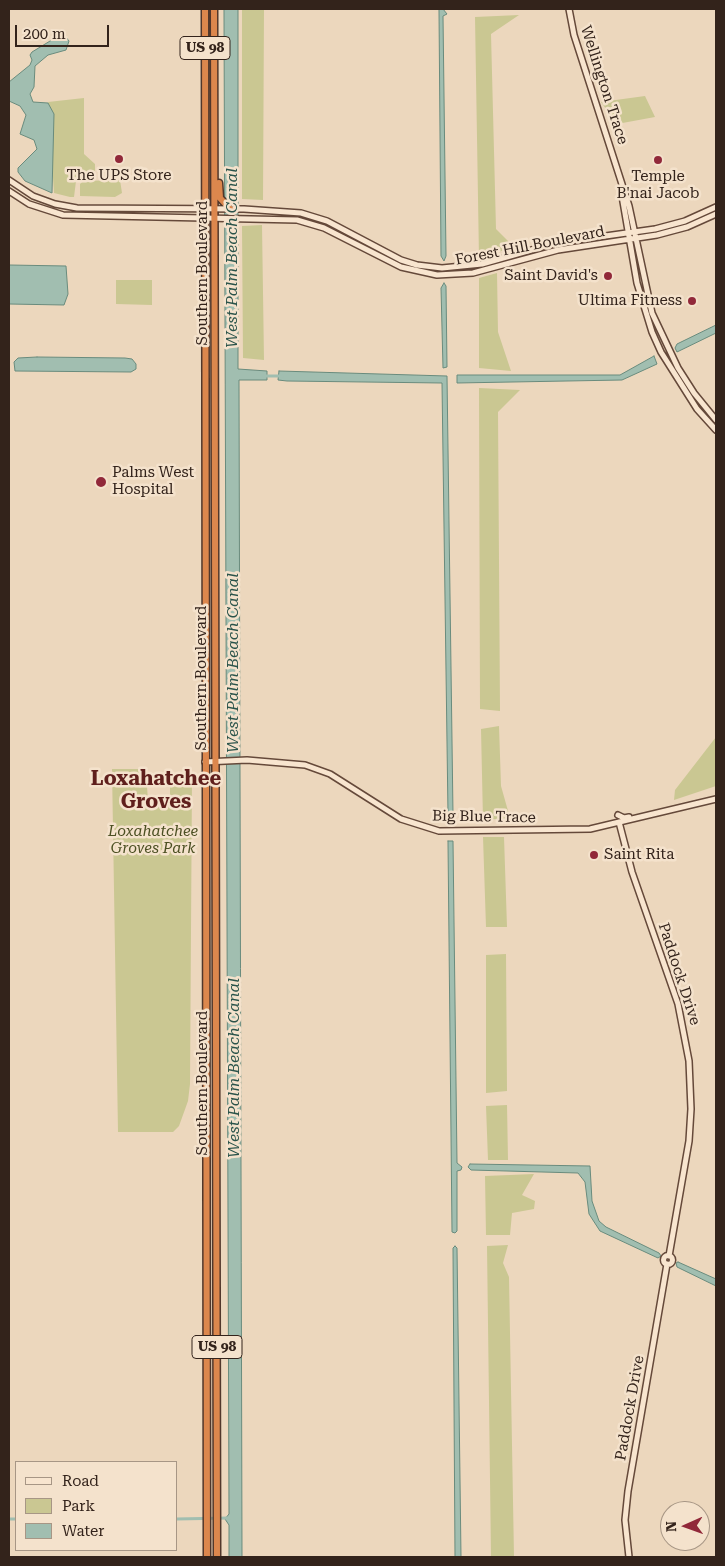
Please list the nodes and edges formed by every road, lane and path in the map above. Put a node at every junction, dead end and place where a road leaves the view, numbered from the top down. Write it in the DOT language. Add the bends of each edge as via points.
graph roads {
  1 [pos="205,9"];
  2 [pos="210,9"];
  3 [pos="214,9"];
  4 [pos="568,9"];
  5 [pos="214,25"];
  6 [pos="617,168"];
  7 [pos="215,177"];
  8 [pos="9,180"];
  9 [pos="9,192"];
  10 [pos="716,207"];
  11 [pos="220,208"];
  12 [pos="206,210"];
  13 [pos="230,210"];
  14 [pos="716,214"];
  15 [pos="206,219"];
  16 [pos="215,219"];
  17 [pos="635,233"];
  18 [pos="628,234"];
  19 [pos="636,240"];
  20 [pos="629,241"];
  21 [pos="556,243"];
  22 [pos="569,248"];
  23 [pos="716,420"];
  24 [pos="716,430"];
  25 [pos="218,761"];
  26 [pos="205,762"];
  27 [pos="716,800"];
  28 [pos="618,815"];
  29 [pos="644,816"];
  30 [pos="619,822"];
  31 [pos="207,1557"];
  32 [pos="217,1557"];
  33 [pos="629,1557"];
  1 -- 12 [label="highway, Southern Boulevard / US 98"];
  2 -- 5 [label="highway"];
  3 -- 5 [label="highway, Southern Boulevard / US 98"];
  4 -- 6 [label="street, Wellington Trace"];
  5 -- 7 [label="highway, Southern Boulevard / US 98"];
  6 -- 17 [label="street, Wellington Trace"];
  6 -- 18 [label="street, Wellington Trace"];
  7 -- 11 [label="highway, Southern Boulevard / US 98"];
  7 -- 11 [label="highway"];
  8 -- 12 [label="street" via="33,196 77,208"];
  9 -- 15 [label="street, Forest Hill Boulevard" via="29,204 63,215"];
  10 -- 17 [label="street, Forest Hill Boulevard" via="685,221"];
  11 -- 12 [label="street"];
  11 -- 13 [label="highway"];
  11 -- 16 [label="highway, Southern Boulevard / US 98"];
  12 -- 15 [label="highway, Southern Boulevard / US 98"];
  13 -- 21 [label="street, Forest Hill Boulevard" via="311,215 401,260 434,268 482,264"];
  14 -- 19 [label="street, Forest Hill Boulevard" via="679,230"];
  15 -- 16 [label="street, Forest Hill Boulevard"];
  15 -- 26 [label="highway, Southern Boulevard / US 98"];
  16 -- 22 [label="street, Forest Hill Boulevard" via="286,219 308,223 401,267 437,275 484,270"];
  16 -- 25 [label="highway, Southern Boulevard / US 98"];
  17 -- 18 [label="street, Forest Hill Boulevard"];
  17 -- 19 [label="street, Wellington Trace"];
  18 -- 20 [label="street, Wellington Trace"];
  18 -- 21 [label="street, Forest Hill Boulevard"];
  19 -- 20 [label="street, Forest Hill Boulevard"];
  19 -- 23 [label="street, Wellington Trace" via="652,313 663,341 694,393"];
  20 -- 22 [label="street, Forest Hill Boulevard"];
  20 -- 24 [label="street, Wellington Trace" via="642,306 661,352 696,409"];
  21 -- 22 [label="street"];
  25 -- 26 [label="street, Big Blue Trace"];
  25 -- 30 [label="street, Big Blue Trace" via="290,763 318,769 401,819 439,831 590,829"];
  25 -- 32 [label="highway, Southern Boulevard / US 98"];
  26 -- 31 [label="highway, Southern Boulevard / US 98"];
  27 -- 29 [label="street, Big Blue Trace"];
  28 -- 29 [label="street" via="624,818"];
  29 -- 30 [label="street, Big Blue Trace"];
  30 -- 33 [label="street, Paddock Drive" via="632,872 678,1004 689,1061 691,1109 689,1141 669,1256 664,1259 667,1264 628,1491 625,1520"];
}
